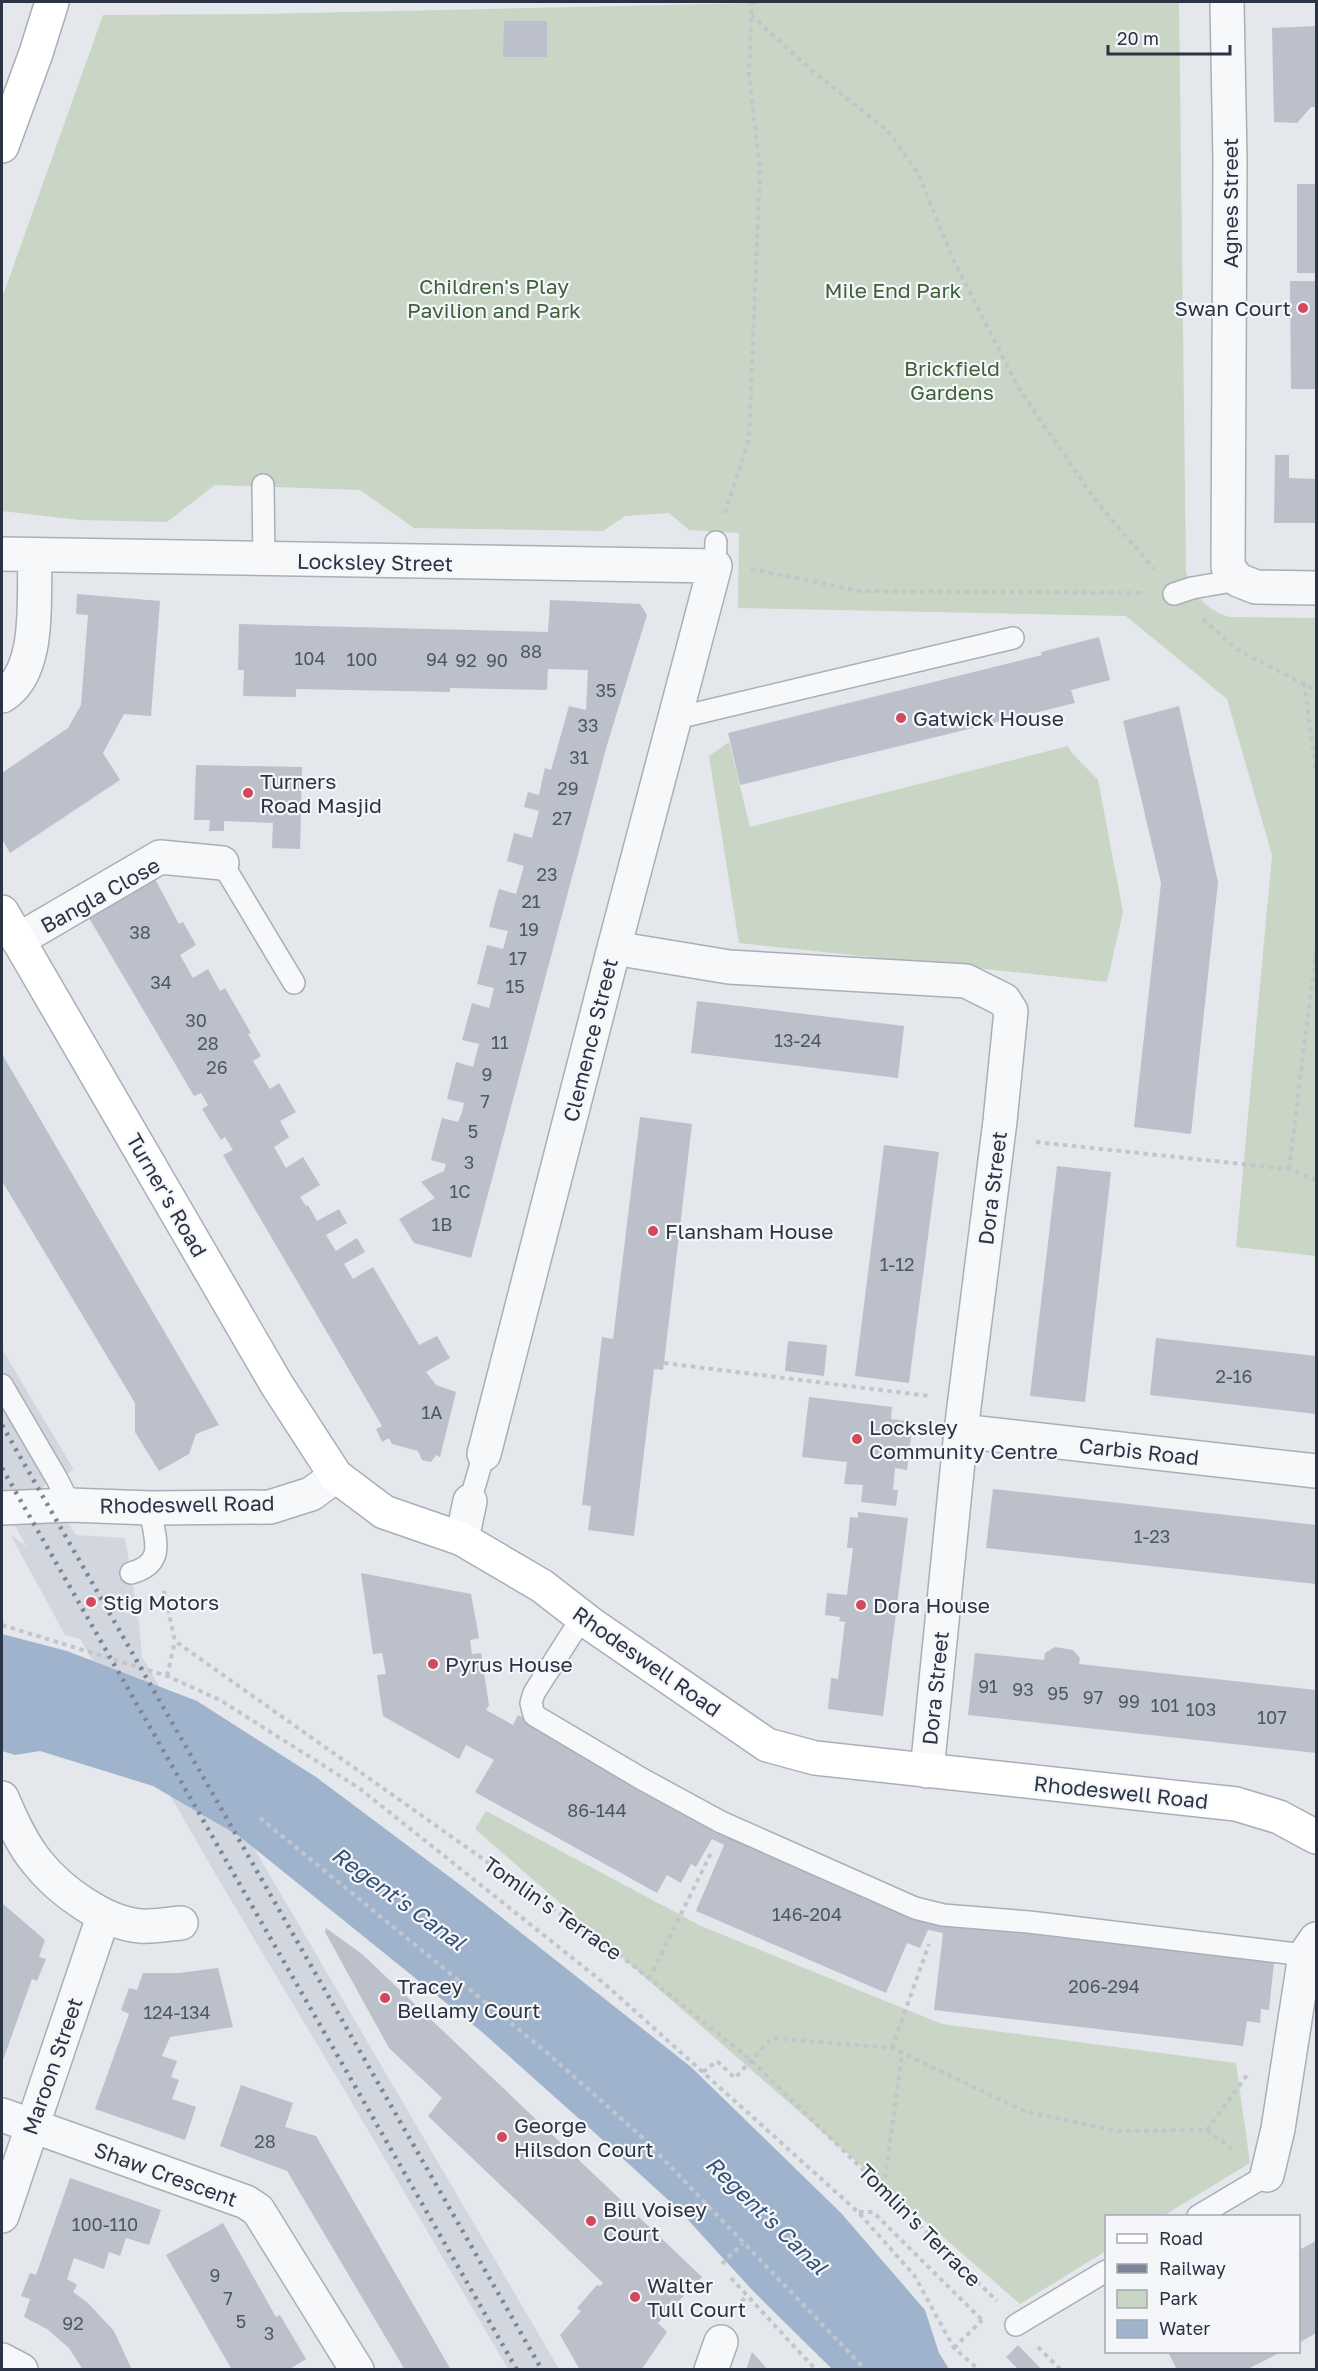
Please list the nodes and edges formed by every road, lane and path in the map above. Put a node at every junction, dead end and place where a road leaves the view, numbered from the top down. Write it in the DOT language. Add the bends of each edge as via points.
graph roads {
  1 [pos="52,2"];
  2 [pos="752,2"];
  3 [pos="1227,2"];
  4 [pos="751,15"];
  5 [pos="4,127"];
  6 [pos="263,485"];
  7 [pos="716,554"];
  8 [pos="2,555"];
  9 [pos="35,557"];
  10 [pos="264,560"];
  11 [pos="1238,580"];
  12 [pos="1317,588"];
  13 [pos="1174,594"];
  14 [pos="1013,638"];
  15 [pos="1304,682"];
  16 [pos="1317,690"];
  17 [pos="2,696"];
  18 [pos="677,718"];
  19 [pos="1317,771"];
  20 [pos="222,863"];
  21 [pos="2,912"];
  22 [pos="18,940"];
  23 [pos="614,948"];
  24 [pos="1317,951"];
  25 [pos="294,983"];
  26 [pos="1000,1121"];
  27 [pos="1289,1169"];
  28 [pos="1317,1180"];
  29 [pos="664,1364"];
  30 [pos="2,1385"];
  31 [pos="963,1416"];
  32 [pos="484,1454"];
  33 [pos="1317,1471"];
  34 [pos="336,1476"];
  35 [pos="470,1501"];
  36 [pos="70,1505"];
  37 [pos="2,1508"];
  38 [pos="150,1508"];
  39 [pos="462,1539"];
  40 [pos="156,1551"];
  41 [pos="131,1573"];
  42 [pos="583,1616"];
  43 [pos="2,1625"];
  44 [pos="175,1641"];
  45 [pos="167,1676"];
  46 [pos="927,1771"];
  47 [pos="2,1799"];
  48 [pos="260,1818"];
  49 [pos="725,1823"];
  50 [pos="1317,1837"];
  51 [pos="939,1914"];
  52 [pos="103,1917"];
  53 [pos="181,1923"];
  54 [pos="1311,1947"];
  55 [pos="649,1979"];
  56 [pos="892,2048"];
  57 [pos="902,2053"];
  58 [pos="751,2060"];
  59 [pos="702,2072"];
  60 [pos="2,2115"];
  61 [pos="32,2126"];
  62 [pos="1267,2175"];
  63 [pos="884,2188"];
  64 [pos="858,2212"];
  65 [pos="1200,2215"];
  66 [pos="2,2216"];
  67 [pos="743,2243"];
  68 [pos="722,2264"];
  69 [pos="1105,2272"];
  70 [pos="731,2278"];
  71 [pos="747,2296"];
  72 [pos="1000,2304"];
  73 [pos="732,2311"];
  74 [pos="1016,2325"];
  75 [pos="954,2348"];
  76 [pos="2,2361"];
  77 [pos="21,2370"];
  78 [pos="357,2370"];
  79 [pos="816,2370"];
  80 [pos="866,2370"];
  81 [pos="979,2370"];
  1 -- 5 [label="street"];
  2 -- 4 [label="path"];
  3 -- 11 [label="street, Agnes Street" via="1228,567"];
  4 -- 7 [label="path" via="749,76 760,167 749,439"];
  4 -- 13 [label="path" via="810,69 887,130 918,173 953,259 1019,389 1096,501"];
  6 -- 10 [label="lane"];
  7 -- 10 [label="street, Locksley Street"];
  7 -- 13 [label="path" via="760,570 859,591"];
  7 -- 18 [label="street, Clemence Street"];
  8 -- 9 [label="street, Locksley Street"];
  9 -- 10 [label="street, Locksley Street"];
  9 -- 17 [label="street" via="31,647 24,672"];
  11 -- 12 [label="street" via="1256,588"];
  11 -- 13 [label="lane"];
  13 -- 15 [label="path" via="1236,649"];
  14 -- 18 [label="lane"];
  15 -- 16 [label="path"];
  15 -- 19 [label="path"];
  18 -- 23 [label="street, Clemence Street"];
  20 -- 22 [label="street, Bangla Close" via="160,857"];
  20 -- 25 [label="lane, Bangla Close"];
  21 -- 22 [label="street, Turner's Road"];
  22 -- 34 [label="street, Turner's Road" via="277,1385"];
  23 -- 26 [label="street, Dora Street" via="729,966 966,981 1004,1000 1011,1011"];
  23 -- 32 [label="street, Clemence Street"];
  24 -- 27 [label="path"];
  26 -- 27 [label="path" via="1031,1141"];
  26 -- 31 [label="street, Dora Street"];
  27 -- 28 [label="path"];
  29 -- 31 [label="path"];
  30 -- 36 [label="lane"];
  31 -- 33 [label="street, Carbis Road"];
  31 -- 46 [label="street, Dora Street"];
  32 -- 35 [label="lane, Clemence Street"];
  34 -- 38 [label="street, Rhodeswell Road" via="311,1494 270,1507"];
  34 -- 39 [label="street, Rhodeswell Road" via="384,1512"];
  35 -- 39 [label="street, Clemence Street"];
  36 -- 37 [label="street, Rhodeswell Road"];
  36 -- 38 [label="street, Rhodeswell Road"];
  38 -- 40 [label="lane"];
  39 -- 42 [label="street, Rhodeswell Road" via="542,1586"];
  40 -- 41 [label="lane" via="152,1562"];
  40 -- 44 [label="path"];
  42 -- 46 [label="street, Rhodeswell Road" via="767,1745 815,1758"];
  42 -- 49 [label="lane" via="534,1693 534,1715"];
  43 -- 45 [label="path"];
  44 -- 45 [label="path"];
  44 -- 55 [label="path, Tomlin's Terrace"];
  45 -- 59 [label="path" via="220,1700 359,1788 605,1984"];
  46 -- 50 [label="street, Rhodeswell Road" via="1236,1804 1279,1817"];
  47 -- 52 [label="street" via="37,1862 64,1889"];
  48 -- 67 [label="path" via="641,2136"];
  49 -- 51 [label="lane" via="915,1908"];
  49 -- 55 [label="path"];
  51 -- 54 [label="lane"];
  51 -- 56 [label="path"];
  52 -- 53 [label="street" via="139,1926"];
  52 -- 61 [label="street, Maroon Street"];
  54 -- 62 [label="street"];
  55 -- 58 [label="path, Tomlin's Terrace"];
  56 -- 57 [label="path"];
  56 -- 58 [label="path" via="772,2038"];
  57 -- 62 [label="path" via="1024,2111 1116,2131 1207,2130"];
  57 -- 63 [label="path"];
  58 -- 59 [label="path" via="735,2078 717,2061"];
  58 -- 63 [label="path, Tomlin's Terrace"];
  59 -- 64 [label="path"];
  60 -- 61 [label="street, Shaw Crescent"];
  61 -- 66 [label="street, Maroon Street"];
  61 -- 78 [label="street, Shaw Crescent" via="246,2202 258,2210"];
  62 -- 65 [label="lane"];
  63 -- 72 [label="path, Tomlin's Terrace"];
  64 -- 75 [label="path" via="914,2275"];
  64 -- 75 [label="path" via="873,2212 982,2320"];
  67 -- 68 [label="path"];
  67 -- 80 [label="path"];
  69 -- 74 [label="lane"];
  70 -- 71 [label="path"];
  71 -- 73 [label="path"];
  71 -- 79 [label="path"];
  75 -- 81 [label="path"];
  76 -- 77 [label="street"];
}
